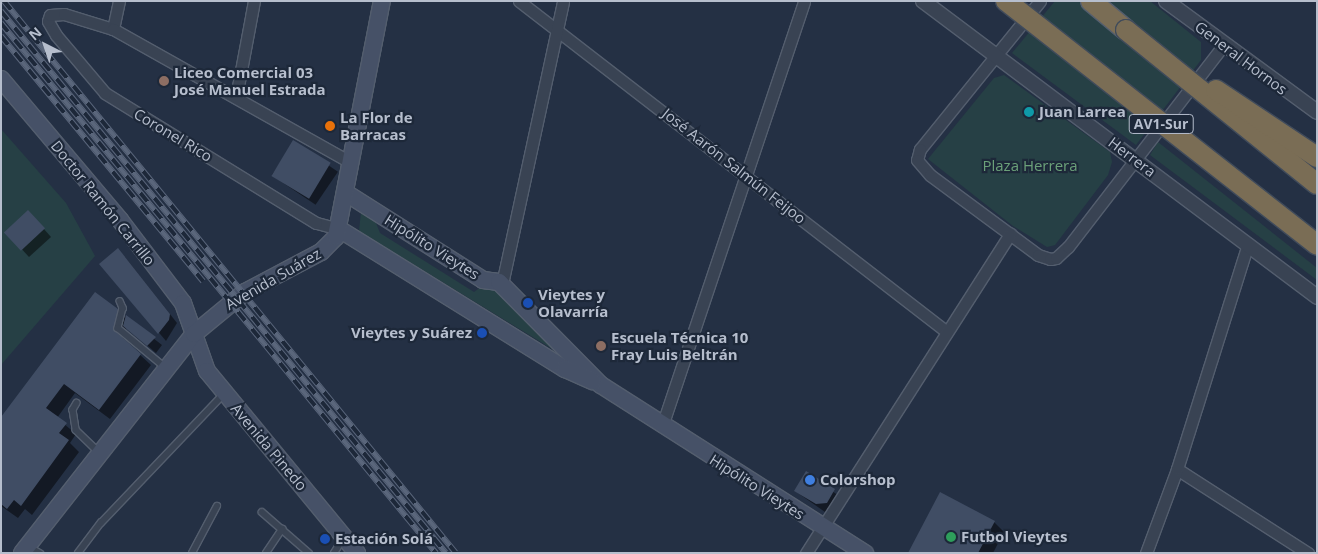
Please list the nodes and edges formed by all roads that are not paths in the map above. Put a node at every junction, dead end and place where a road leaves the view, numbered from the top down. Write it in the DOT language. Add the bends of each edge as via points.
graph roads {
  1 [pos="119,1"];
  2 [pos="254,1"];
  3 [pos="382,1"];
  4 [pos="519,1"];
  5 [pos="563,1"];
  6 [pos="804,1"];
  7 [pos="922,1"];
  8 [pos="1006,1"];
  9 [pos="1040,1"];
  10 [pos="1091,1"];
  11 [pos="1166,1"];
  12 [pos="113,29"];
  13 [pos="556,30"];
  14 [pos="1126,30"];
  15 [pos="1223,46"];
  16 [pos="996,56"];
  17 [pos="1,79"];
  18 [pos="236,97"];
  19 [pos="1317,112"];
  20 [pos="1317,157"];
  21 [pos="1134,159"];
  22 [pos="352,163"];
  23 [pos="744,173"];
  24 [pos="1317,184"];
  25 [pos="346,193"];
  26 [pos="338,229"];
  27 [pos="1010,234"];
  28 [pos="1248,244"];
  29 [pos="1317,246"];
  30 [pos="502,284"];
  31 [pos="1317,297"];
  32 [pos="120,301"];
  33 [pos="946,332"];
  34 [pos="194,334"];
  35 [pos="165,368"];
  36 [pos="601,384"];
  37 [pos="224,394"];
  38 [pos="77,403"];
  39 [pos="662,426"];
  40 [pos="100,452"];
  41 [pos="1177,469"];
  42 [pos="217,506"];
  43 [pos="262,512"];
  44 [pos="821,527"];
  45 [pos="282,530"];
  46 [pos="344,537"];
  47 [pos="30,550"];
  48 [pos="78,553"];
  49 [pos="192,553"];
  50 [pos="266,553"];
  51 [pos="309,553"];
  52 [pos="334,553"];
  53 [pos="357,553"];
  54 [pos="806,553"];
  55 [pos="865,553"];
  56 [pos="1146,553"];
  57 [pos="1308,553"];
  1 -- 12 [label="street"];
  2 -- 18 [label="street"];
  3 -- 22 [label="main road, Avenida Suárez"];
  4 -- 13 [label="street, José Aarón Salmún Feijoo"];
  5 -- 13 [label="street"];
  6 -- 23 [label="street"];
  7 -- 16 [label="street, Herrera"];
  8 -- 29 [label="highway, AV1-Sur, bridge"];
  9 -- 16 [label="street"];
  10 -- 14 [label="highway, AV1-Sur"];
  11 -- 15 [label="street, General Hornos"];
  12 -- 18 [label="street"];
  12 -- 26 [label="street, Coronel Rico" via="64,14 50,15 48,21 104,93 316,223"];
  13 -- 23 [label="street, José Aarón Salmún Feijoo"];
  13 -- 30 [label="street"];
  14 -- 20 [label="highway, bridge"];
  14 -- 24 [label="highway, AV1-Sur, bridge"];
  15 -- 19 [label="street, General Hornos"];
  15 -- 21 [label="street"];
  16 -- 21 [label="street, Herrera"];
  16 -- 27 [label="street" via="920,149 916,160 922,169"];
  17 -- 34 [label="main road, Doctor Ramón Carrillo" via="120,220 183,303"];
  18 -- 22 [label="street"];
  21 -- 27 [label="street" via="1068,247 1056,258 1038,255"];
  21 -- 28 [label="street, Herrera"];
  22 -- 25 [label="main road, Avenida Suárez"];
  23 -- 33 [label="street, José Aarón Salmún Feijoo"];
  23 -- 39 [label="street"];
  25 -- 26 [label="main road, Avenida Suárez"];
  25 -- 30 [label="main road, Hipólito Vieytes" via="483,280"];
  26 -- 34 [label="main road, Avenida Suárez" via="321,252 245,292"];
  26 -- 36 [label="main road, Hipólito Vieytes" via="565,369"];
  27 -- 33 [label="street"];
  28 -- 31 [label="street, Herrera"];
  28 -- 41 [label="street"];
  30 -- 36 [label="main road, Hipólito Vieytes"];
  32 -- 35 [label="lane" via="124,308 118,328"];
  33 -- 44 [label="street"];
  34 -- 35 [label="main road, Avenida Suárez"];
  34 -- 37 [label="main road, Avenida Pinedo" via="206,371"];
  35 -- 40 [label="main road, Avenida Suárez"];
  36 -- 39 [label="main road, Hipólito Vieytes"];
  37 -- 46 [label="main road, Avenida Pinedo"];
  37 -- 48 [label="lane" via="101,523"];
  38 -- 40 [label="lane" via="73,410 76,430"];
  39 -- 44 [label="main road, Hipólito Vieytes"];
  40 -- 47 [label="main road, Avenida Suárez"];
  41 -- 56 [label="street"];
  41 -- 57 [label="street"];
  42 -- 49 [label="lane"];
  43 -- 45 [label="lane"];
  44 -- 54 [label="street"];
  44 -- 55 [label="main road, Hipólito Vieytes"];
  45 -- 50 [label="lane"];
  45 -- 51 [label="lane"];
  46 -- 52 [label="lane"];
  46 -- 53 [label="main road, Avenida Pinedo"];
}
